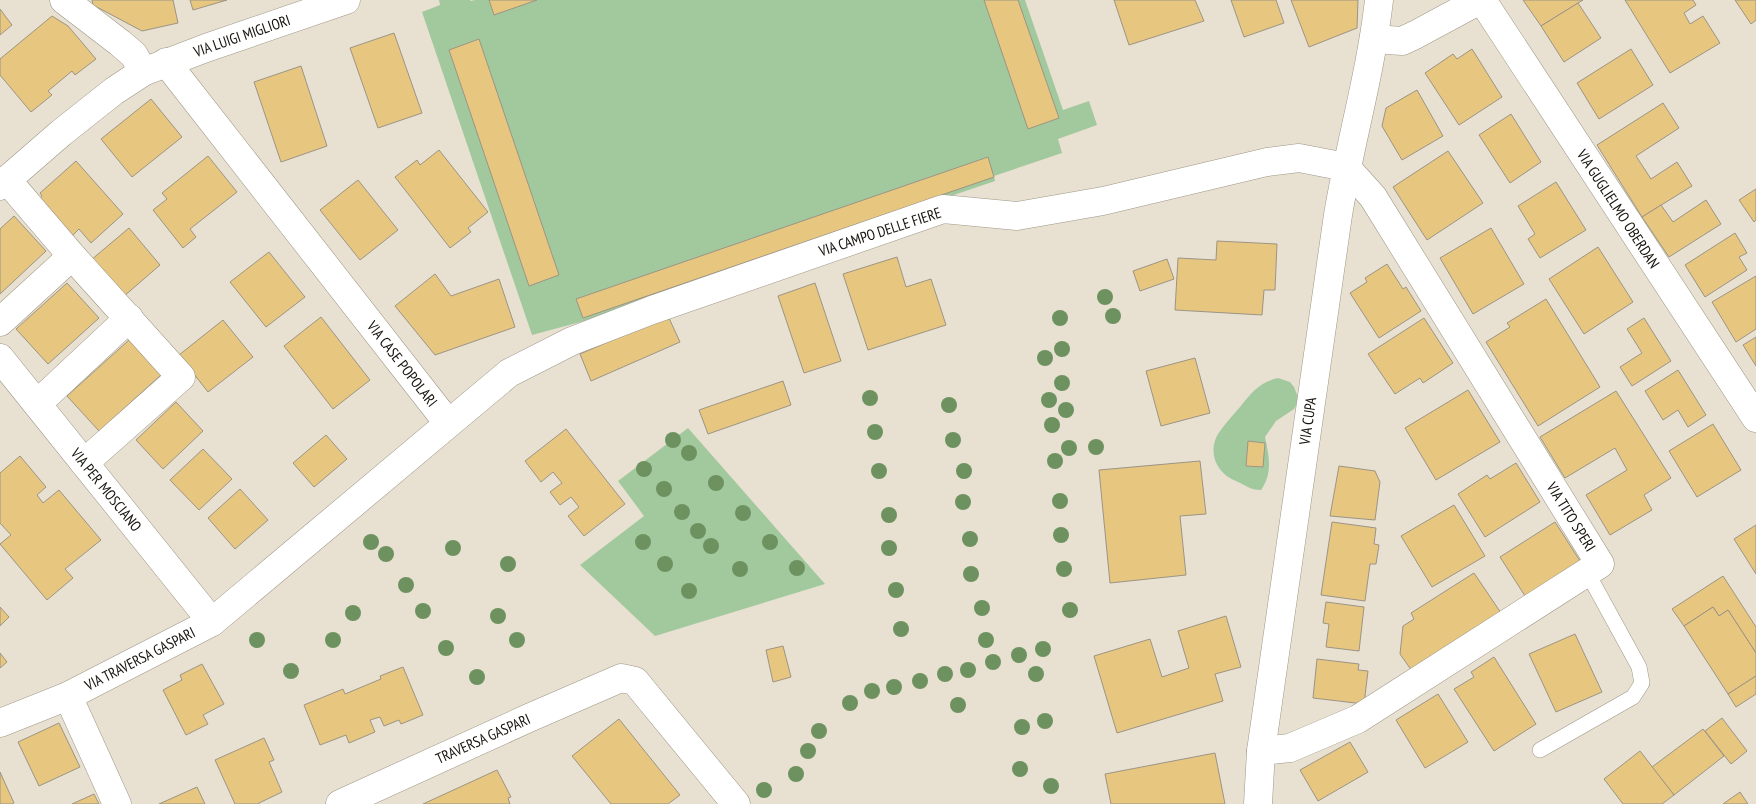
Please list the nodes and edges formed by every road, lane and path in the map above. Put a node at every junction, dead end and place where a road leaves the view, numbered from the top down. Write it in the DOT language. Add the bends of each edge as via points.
graph roads {
  1 [pos="64,0"];
  2 [pos="346,0"];
  3 [pos="1380,0"];
  4 [pos="1481,0"];
  5 [pos="1374,39"];
  6 [pos="155,67"];
  7 [pos="1346,168"];
  8 [pos="3,183"];
  9 [pos="72,256"];
  10 [pos="129,318"];
  11 [pos="0,322"];
  12 [pos="0,358"];
  13 [pos="37,404"];
  14 [pos="1756,418"];
  15 [pos="448,423"];
  16 [pos="84,463"];
  17 [pos="1587,572"];
  18 [pos="212,622"];
  19 [pos="68,696"];
  20 [pos="0,723"];
  21 [pos="1540,750"];
  22 [pos="1261,751"];
  23 [pos="117,804"];
  24 [pos="340,804"];
  25 [pos="736,804"];
  26 [pos="1258,804"];
  1 -- 6 [label="street, VIA CASE POPOLARI" via="134,55"];
  2 -- 6 [label="street, VIA LUIGI MIGLIORI"];
  3 -- 5 [label="street"];
  4 -- 5 [label="street, VIA GUGLIELMO OBERDAN" via="1402,41"];
  4 -- 14 [label="street, VIA GUGLIELMO OBERDAN"];
  5 -- 7 [label="street, VIA CUPA"];
  6 -- 8 [label="street" via="114,91"];
  6 -- 15 [label="street, VIA CASE POPOLARI"];
  7 -- 15 [label="street, VIA CAMPO DELLE FIERE" via="1299,158 1267,162 1103,201 1017,216 943,209 572,341 509,373"];
  7 -- 17 [label="street, VIA TITO SPERI" via="1373,197 1600,564"];
  7 -- 22 [label="street, VIA CUPA"];
  8 -- 9 [label="street"];
  9 -- 10 [label="street"];
  9 -- 11 [label="street"];
  10 -- 13 [label="street"];
  10 -- 16 [label="street" via="181,377"];
  12 -- 13 [label="street, VIA PER MOSCIANO"];
  13 -- 16 [label="street, VIA PER MOSCIANO"];
  15 -- 18 [label="street"];
  16 -- 18 [label="street, VIA PER MOSCIANO"];
  17 -- 21 [label="lane" via="1639,668 1642,683 1633,697"];
  17 -- 22 [label="street, VIA TITO SPERI" via="1358,718 1290,748"];
  18 -- 19 [label="street, VIA TRAVERSA GASPARI"];
  19 -- 20 [label="street, VIA TRAVERSA GASPARI"];
  19 -- 23 [label="street, VIA TRAVERSA GASPARI"];
  22 -- 26 [label="street, VIA CUPA"];
  24 -- 25 [label="street, TRAVERSA GASPARI" via="621,678 635,681"];
}
